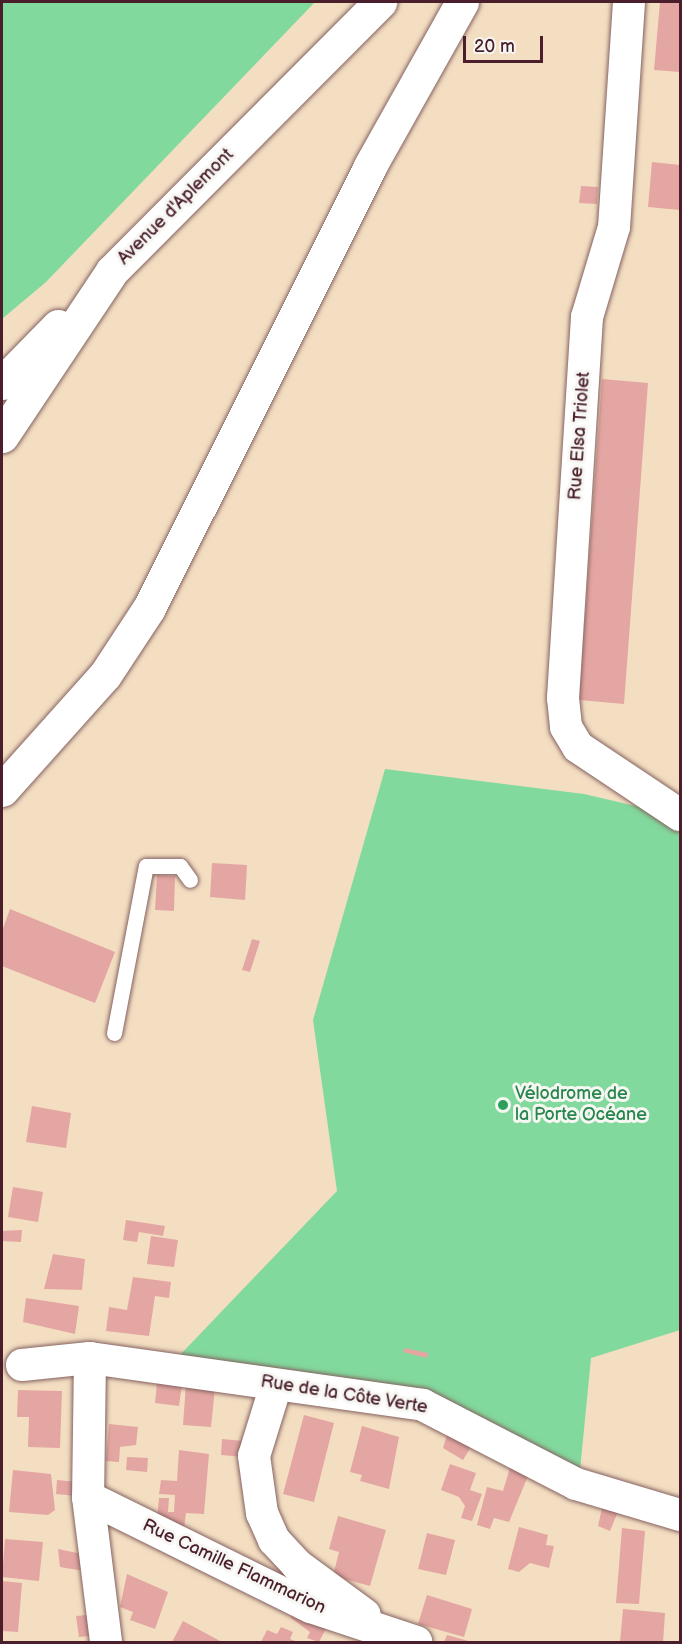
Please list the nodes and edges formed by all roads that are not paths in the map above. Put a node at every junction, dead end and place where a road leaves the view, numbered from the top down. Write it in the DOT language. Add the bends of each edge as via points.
graph roads {
  1 [pos="380,2"];
  2 [pos="462,2"];
  3 [pos="629,2"];
  4 [pos="112,271"];
  5 [pos="2,383"];
  6 [pos="2,436"];
  7 [pos="2,790"];
  8 [pos="681,815"];
  9 [pos="190,880"];
  10 [pos="114,1033"];
  11 [pos="90,1358"];
  12 [pos="22,1365"];
  13 [pos="276,1385"];
  14 [pos="88,1497"];
  15 [pos="681,1515"];
  16 [pos="382,1627"];
  17 [pos="106,1642"];
  18 [pos="416,1642"];
  1 -- 4 [label="street, Avenue d'Aplemont"];
  2 -- 7 [label="street" via="370,166 149,608 105,675"];
  3 -- 8 [label="street, Rue Elsa Triolet" via="614,227 587,317 563,698 566,727 578,747"];
  4 -- 5 [label="street"];
  4 -- 6 [label="street, Avenue d'Aplemont"];
  9 -- 10 [label="lane" via="180,866 146,866"];
  11 -- 12 [label="street, Rue de la Côte Verte"];
  11 -- 13 [label="street, Rue de la Côte Verte"];
  11 -- 14 [label="street"];
  13 -- 15 [label="street, Rue de la Côte Verte" via="423,1405 576,1484"];
  13 -- 16 [label="street" via="254,1456 262,1514 274,1540 297,1564"];
  14 -- 16 [label="street, Rue Camille Flammarion" via="311,1606"];
  14 -- 17 [label="street"];
  16 -- 18 [label="street, Rue Camille Flammarion"];
}
